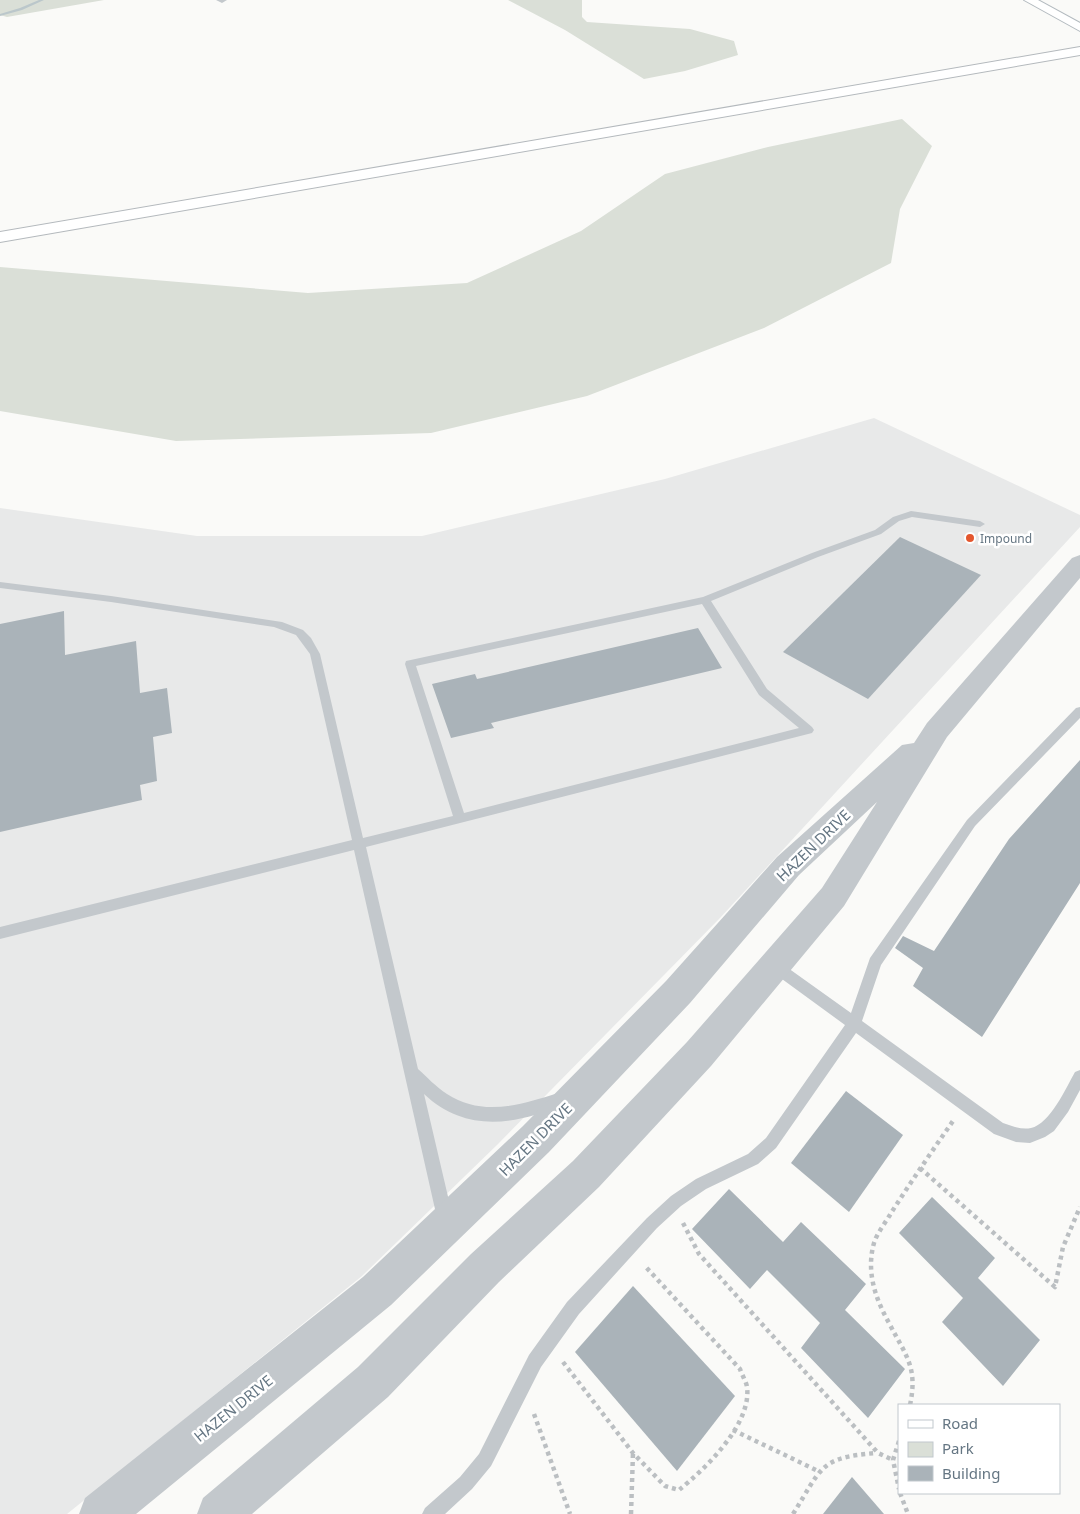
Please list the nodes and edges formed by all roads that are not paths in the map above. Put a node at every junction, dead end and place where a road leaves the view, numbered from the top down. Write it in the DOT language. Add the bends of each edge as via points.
graph roads {
  1 [pos="1030,0"];
  2 [pos="1078,35"];
  3 [pos="1080,51"];
  4 [pos="1080,58"];
  5 [pos="835,80"];
  6 [pos="863,88"];
  7 [pos="741,99"];
  8 [pos="0,225"];
  9 [pos="0,237"];
  10 [pos="980,524"];
  11 [pos="1080,563"];
  12 [pos="0,585"];
  13 [pos="704,600"];
  14 [pos="1080,711"];
  15 [pos="937,730"];
  16 [pos="460,819"];
  17 [pos="358,844"];
  18 [pos="0,933"];
  19 [pos="774,966"];
  20 [pos="854,1024"];
  21 [pos="412,1073"];
  22 [pos="1080,1077"];
  23 [pos="581,1092"];
  24 [pos="447,1225"];
  25 [pos="102,1514"];
  26 [pos="220,1514"];
  27 [pos="431,1514"];
  1 -- 2 [label="main road" via="1058,16"];
  2 -- 7 [label="main road"];
  3 -- 6 [label="main road"];
  4 -- 6 [label="main road"];
  5 -- 7 [label="main road"];
  6 -- 9 [label="main road"];
  7 -- 8 [label="main road"];
  10 -- 13 [label="lane" via="911,514 896,519 878,532"];
  11 -- 15 [label="street, HAZEN DRIVE"];
  12 -- 17 [label="lane" via="297,629 315,654"];
  13 -- 16 [label="lane" via="410,664"];
  13 -- 16 [label="lane" via="763,692 808,730"];
  14 -- 20 [label="lane" via="971,823 875,962"];
  15 -- 19 [label="street, HAZEN DRIVE" via="833,897"];
  15 -- 23 [label="street, HAZEN DRIVE" via="788,866 678,992"];
  16 -- 17 [label="lane"];
  17 -- 18 [label="lane"];
  17 -- 21 [label="lane"];
  19 -- 20 [label="lane"];
  19 -- 26 [label="street, HAZEN DRIVE" via="699,1054 586,1174 485,1268 373,1382"];
  20 -- 22 [label="lane" via="999,1129 1019,1136 1038,1134 1050,1125"];
  20 -- 27 [label="lane" via="771,1143 753,1159 701,1184 676,1201 652,1222 573,1308 547,1342 485,1460 466,1483"];
  21 -- 23 [label="lane" via="443,1100 492,1117 518,1114"];
  21 -- 24 [label="lane"];
  23 -- 24 [label="street, HAZEN DRIVE"];
  24 -- 25 [label="street, HAZEN DRIVE" via="377,1292"];
}
